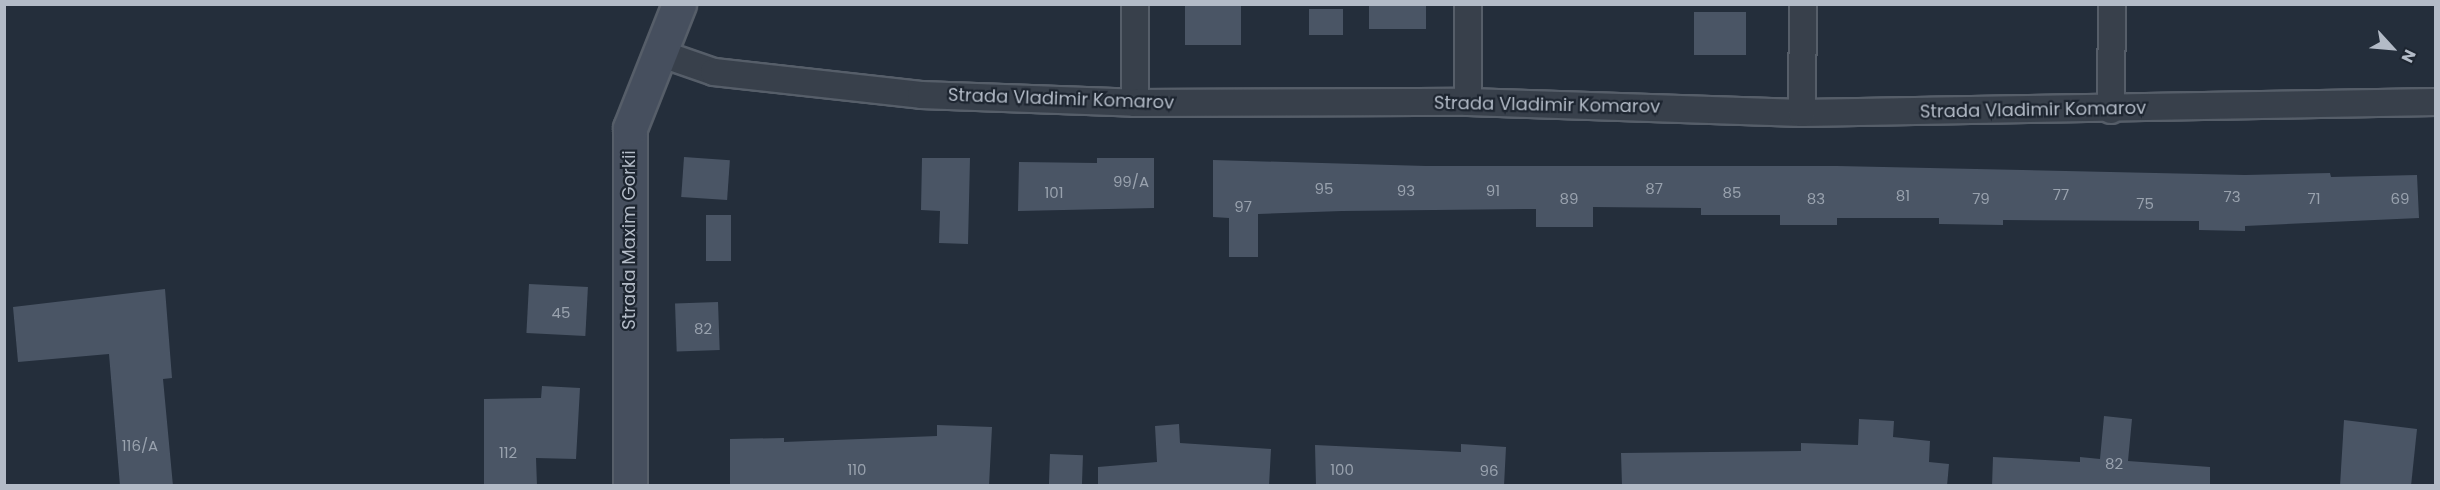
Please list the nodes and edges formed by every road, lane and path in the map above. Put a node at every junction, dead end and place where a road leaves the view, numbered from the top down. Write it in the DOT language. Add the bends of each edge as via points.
graph roads {
  1 [pos="679,4"];
  2 [pos="1135,4"];
  3 [pos="1468,4"];
  4 [pos="1803,4"];
  5 [pos="2112,4"];
  6 [pos="662,54"];
  7 [pos="1468,102"];
  8 [pos="2436,102"];
  9 [pos="1135,103"];
  10 [pos="2111,110"];
  11 [pos="1802,113"];
  12 [pos="630,486"];
  1 -- 6 [label="street, Strada Maxim Gorkii"];
  2 -- 9 [label="street"];
  3 -- 7 [label="street"];
  4 -- 11 [label="street"];
  5 -- 10 [label="street"];
  6 -- 9 [label="street, Strada Vladimir Komarov" via="714,72 921,95"];
  6 -- 12 [label="street, Strada Maxim Gorkii" via="630,128"];
  7 -- 9 [label="street, Strada Vladimir Komarov"];
  7 -- 11 [label="street, Strada Vladimir Komarov"];
  8 -- 10 [label="street, Strada Vladimir Komarov"];
  10 -- 11 [label="street, Strada Vladimir Komarov"];
}
